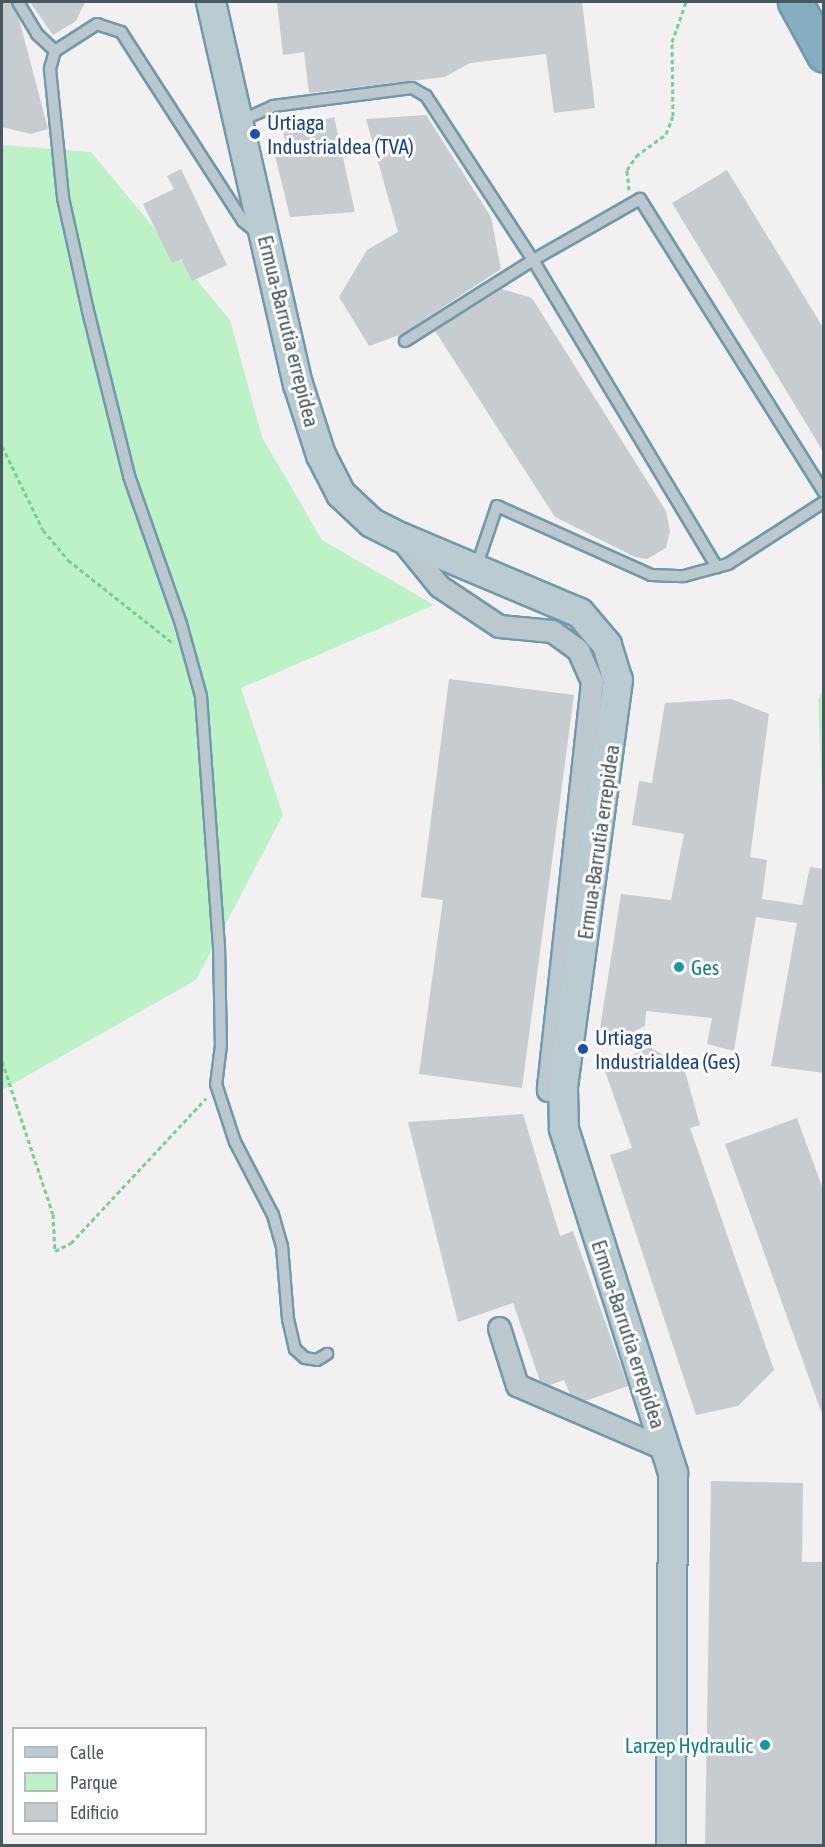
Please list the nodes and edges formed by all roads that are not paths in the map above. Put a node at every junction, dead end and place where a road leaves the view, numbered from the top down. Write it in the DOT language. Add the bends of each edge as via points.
graph roads {
  1 [pos="18,2"];
  2 [pos="211,2"];
  3 [pos="795,2"];
  4 [pos="55,51"];
  5 [pos="824,55"];
  6 [pos="240,121"];
  7 [pos="268,242"];
  8 [pos="533,260"];
  9 [pos="405,341"];
  10 [pos="824,492"];
  11 [pos="824,502"];
  12 [pos="400,537"];
  13 [pos="717,567"];
  14 [pos="475,570"];
  15 [pos="563,1089"];
  16 [pos="499,1328"];
  17 [pos="327,1354"];
  18 [pos="667,1450"];
  19 [pos="670,1845"];
  1 -- 4 [label="lane" via="37,34"];
  2 -- 6 [label="street, Ermua-Barrutia errepidea"];
  3 -- 5 [label="highway"];
  4 -- 7 [label="lane" via="98,24 121,32 243,221"];
  4 -- 17 [label="lane" via="50,69 63,198 88,311 129,476 190,657 205,728 215,856 221,1045 216,1084 235,1142 273,1215 282,1246 288,1319 295,1349 305,1358 317,1360"];
  6 -- 7 [label="street, Ermua-Barrutia errepidea"];
  6 -- 8 [label="lane" via="273,106 412,88 426,96"];
  7 -- 12 [label="street, Ermua-Barrutia errepidea" via="298,384 321,455 340,494 372,523"];
  8 -- 9 [label="lane"];
  8 -- 10 [label="lane" via="640,200"];
  8 -- 13 [label="lane"];
  11 -- 13 [label="lane"];
  12 -- 14 [label="street, Ermua-Barrutia errepidea"];
  12 -- 15 [label="street" via="438,586 500,626 552,631 578,650 592,682 548,1090"];
  13 -- 14 [label="lane" via="684,576 651,575 498,506"];
  14 -- 15 [label="street, Ermua-Barrutia errepidea" via="580,613 607,645 618,680"];
  15 -- 18 [label="street, Ermua-Barrutia errepidea" via="564,1129"];
  16 -- 18 [label="street" via="517,1385"];
  18 -- 19 [label="street, Ermua-Barrutia errepidea" via="673,1473 675,1586"];
}
